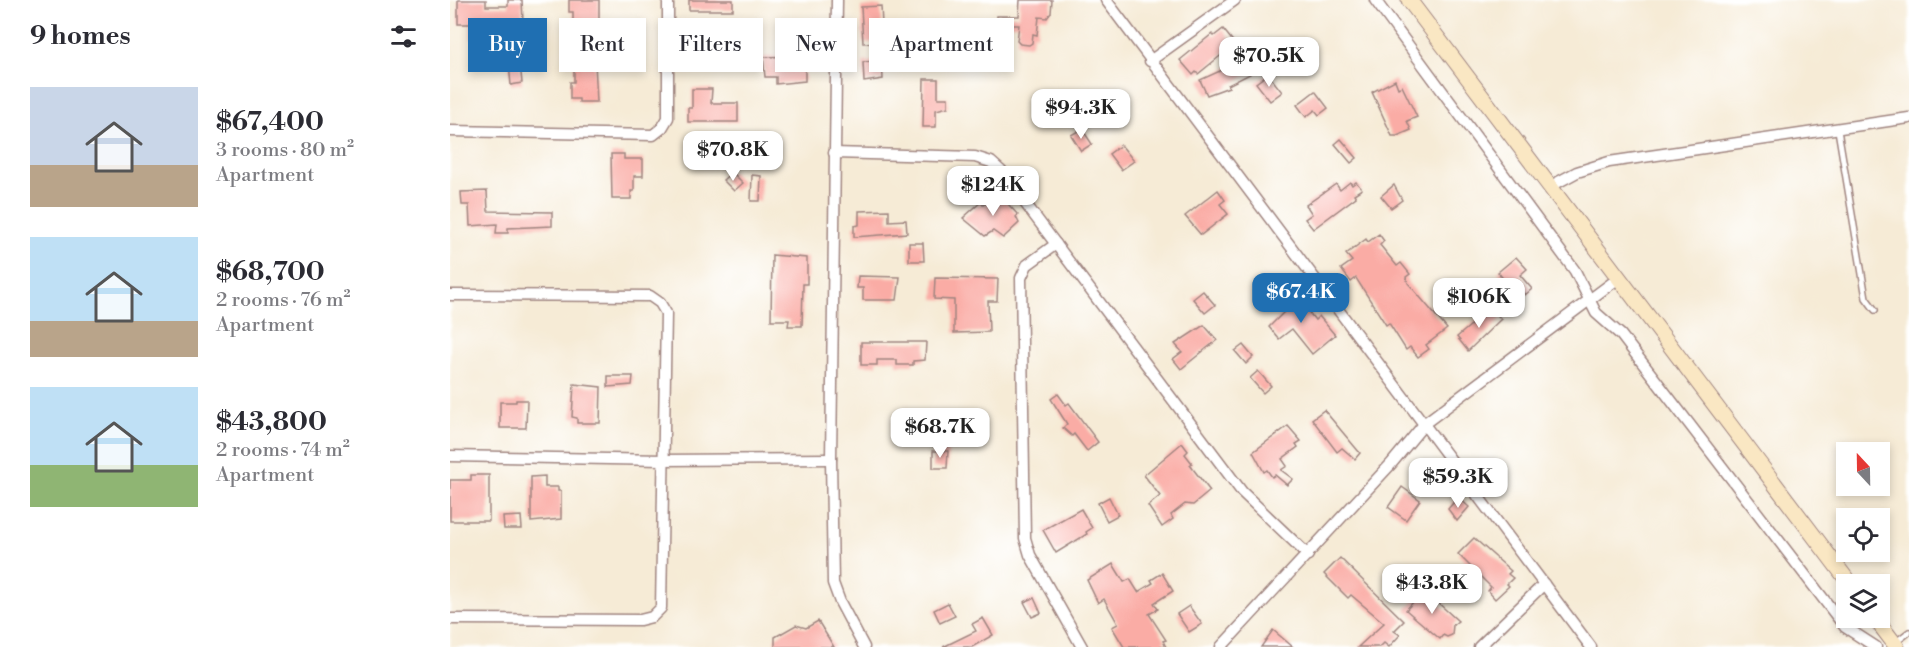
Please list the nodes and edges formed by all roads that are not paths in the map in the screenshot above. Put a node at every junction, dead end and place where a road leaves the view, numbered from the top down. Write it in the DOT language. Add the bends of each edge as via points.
graph roads {
  1 [pos="668,0"];
  2 [pos="837,0"];
  3 [pos="1106,0"];
  4 [pos="1235,0"];
  5 [pos="1375,0"];
  6 [pos="1409,0"];
  7 [pos="1150,61"];
  8 [pos="1909,118"];
  9 [pos="1838,130"];
  10 [pos="450,131"];
  11 [pos="834,153"];
  12 [pos="1551,186"];
  13 [pos="1056,244"];
  14 [pos="1620,277"];
  15 [pos="450,295"];
  16 [pos="1589,299"];
  17 [pos="1875,310"];
  18 [pos="1425,423"];
  19 [pos="450,456"];
  20 [pos="831,459"];
  21 [pos="663,460"];
  22 [pos="1308,555"];
  23 [pos="1843,574"];
  24 [pos="1544,584"];
  25 [pos="450,619"];
  26 [pos="1883,628"];
  27 [pos="1909,633"];
  28 [pos="1896,645"];
  29 [pos="864,647"];
  30 [pos="1082,647"];
  31 [pos="1221,647"];
  32 [pos="1479,647"];
  33 [pos="1591,647"];
  34 [pos="1876,647"];
  1 -- 10 [label="street" via="668,118 653,135"];
  2 -- 11 [label="street"];
  3 -- 7 [label="street"];
  4 -- 7 [label="street"];
  5 -- 16 [label="street" via="1575,271"];
  6 -- 12 [label="street"];
  7 -- 18 [label="street"];
  8 -- 9 [label="street"];
  9 -- 12 [label="street" via="1609,162"];
  9 -- 17 [label="lane" via="1866,298"];
  11 -- 13 [label="street" via="975,157 991,162"];
  11 -- 20 [label="street"];
  12 -- 14 [label="street"];
  13 -- 22 [label="street" via="1242,492"];
  13 -- 30 [label="street" via="1027,265 1021,278 1025,538 1030,555"];
  14 -- 16 [label="street"];
  14 -- 23 [label="street"];
  15 -- 21 [label="street" via="650,296 660,303 666,313"];
  16 -- 18 [label="street"];
  16 -- 34 [label="street" via="1602,319 1621,335 1845,627"];
  18 -- 22 [label="street"];
  18 -- 24 [label="street"];
  19 -- 21 [label="street"];
  20 -- 21 [label="street"];
  20 -- 29 [label="street" via="833,583"];
  21 -- 25 [label="street" via="661,608 652,617"];
  22 -- 31 [label="street"];
  24 -- 32 [label="street"];
  24 -- 33 [label="street"];
  26 -- 28 [label="street"];
  27 -- 28 [label="lane"];
}
